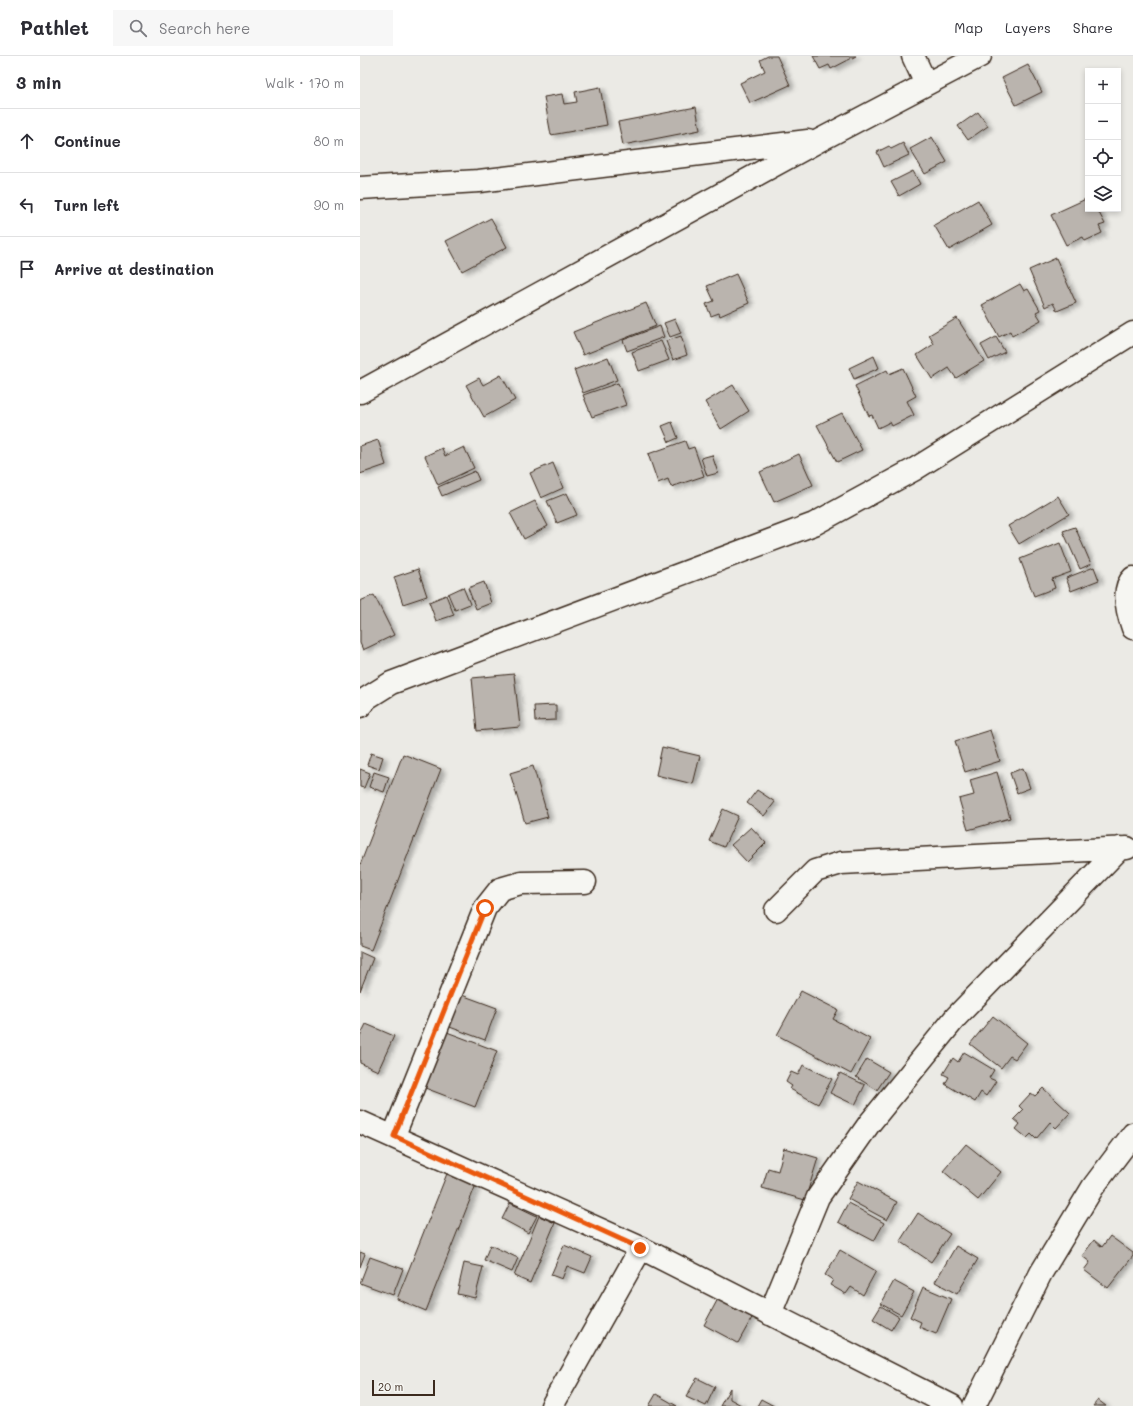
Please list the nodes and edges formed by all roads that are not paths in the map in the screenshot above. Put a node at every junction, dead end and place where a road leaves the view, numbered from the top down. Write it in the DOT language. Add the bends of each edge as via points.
graph roads {
  1 [pos="913,56"];
  2 [pos="980,56"];
  3 [pos="926,84"];
  4 [pos="820,140"];
  5 [pos="360,188"];
  6 [pos="1133,333"];
  7 [pos="360,392"];
  8 [pos="1133,578"];
  9 [pos="1133,628"];
  10 [pos="360,706"];
  11 [pos="1126,848"];
  12 [pos="585,882"];
  13 [pos="776,910"];
  14 [pos="360,1122"];
  15 [pos="1133,1134"];
  16 [pos="394,1136"];
  17 [pos="640,1248"];
  18 [pos="770,1314"];
  19 [pos="552,1406"];
  20 [pos="952,1406"];
  21 [pos="974,1406"];
  1 -- 3 [label="street"];
  2 -- 3 [label="street"];
  3 -- 4 [label="street"];
  4 -- 5 [label="street" via="479,181"];
  4 -- 7 [label="street"];
  6 -- 10 [label="street" via="915,469 814,524 391,683 367,698"];
  8 -- 9 [label="street" via="1126,598"];
  11 -- 13 [label="street" via="840,863 815,871"];
  11 -- 18 [label="street" via="956,1017 869,1124 818,1197"];
  12 -- 16 [label="street" via="521,883 500,889 485,908"];
  14 -- 16 [label="street"];
  15 -- 21 [label="street" via="1093,1187 1041,1273"];
  16 -- 17 [label="street"];
  17 -- 18 [label="street"];
  17 -- 19 [label="street"];
  18 -- 20 [label="street"];
}
